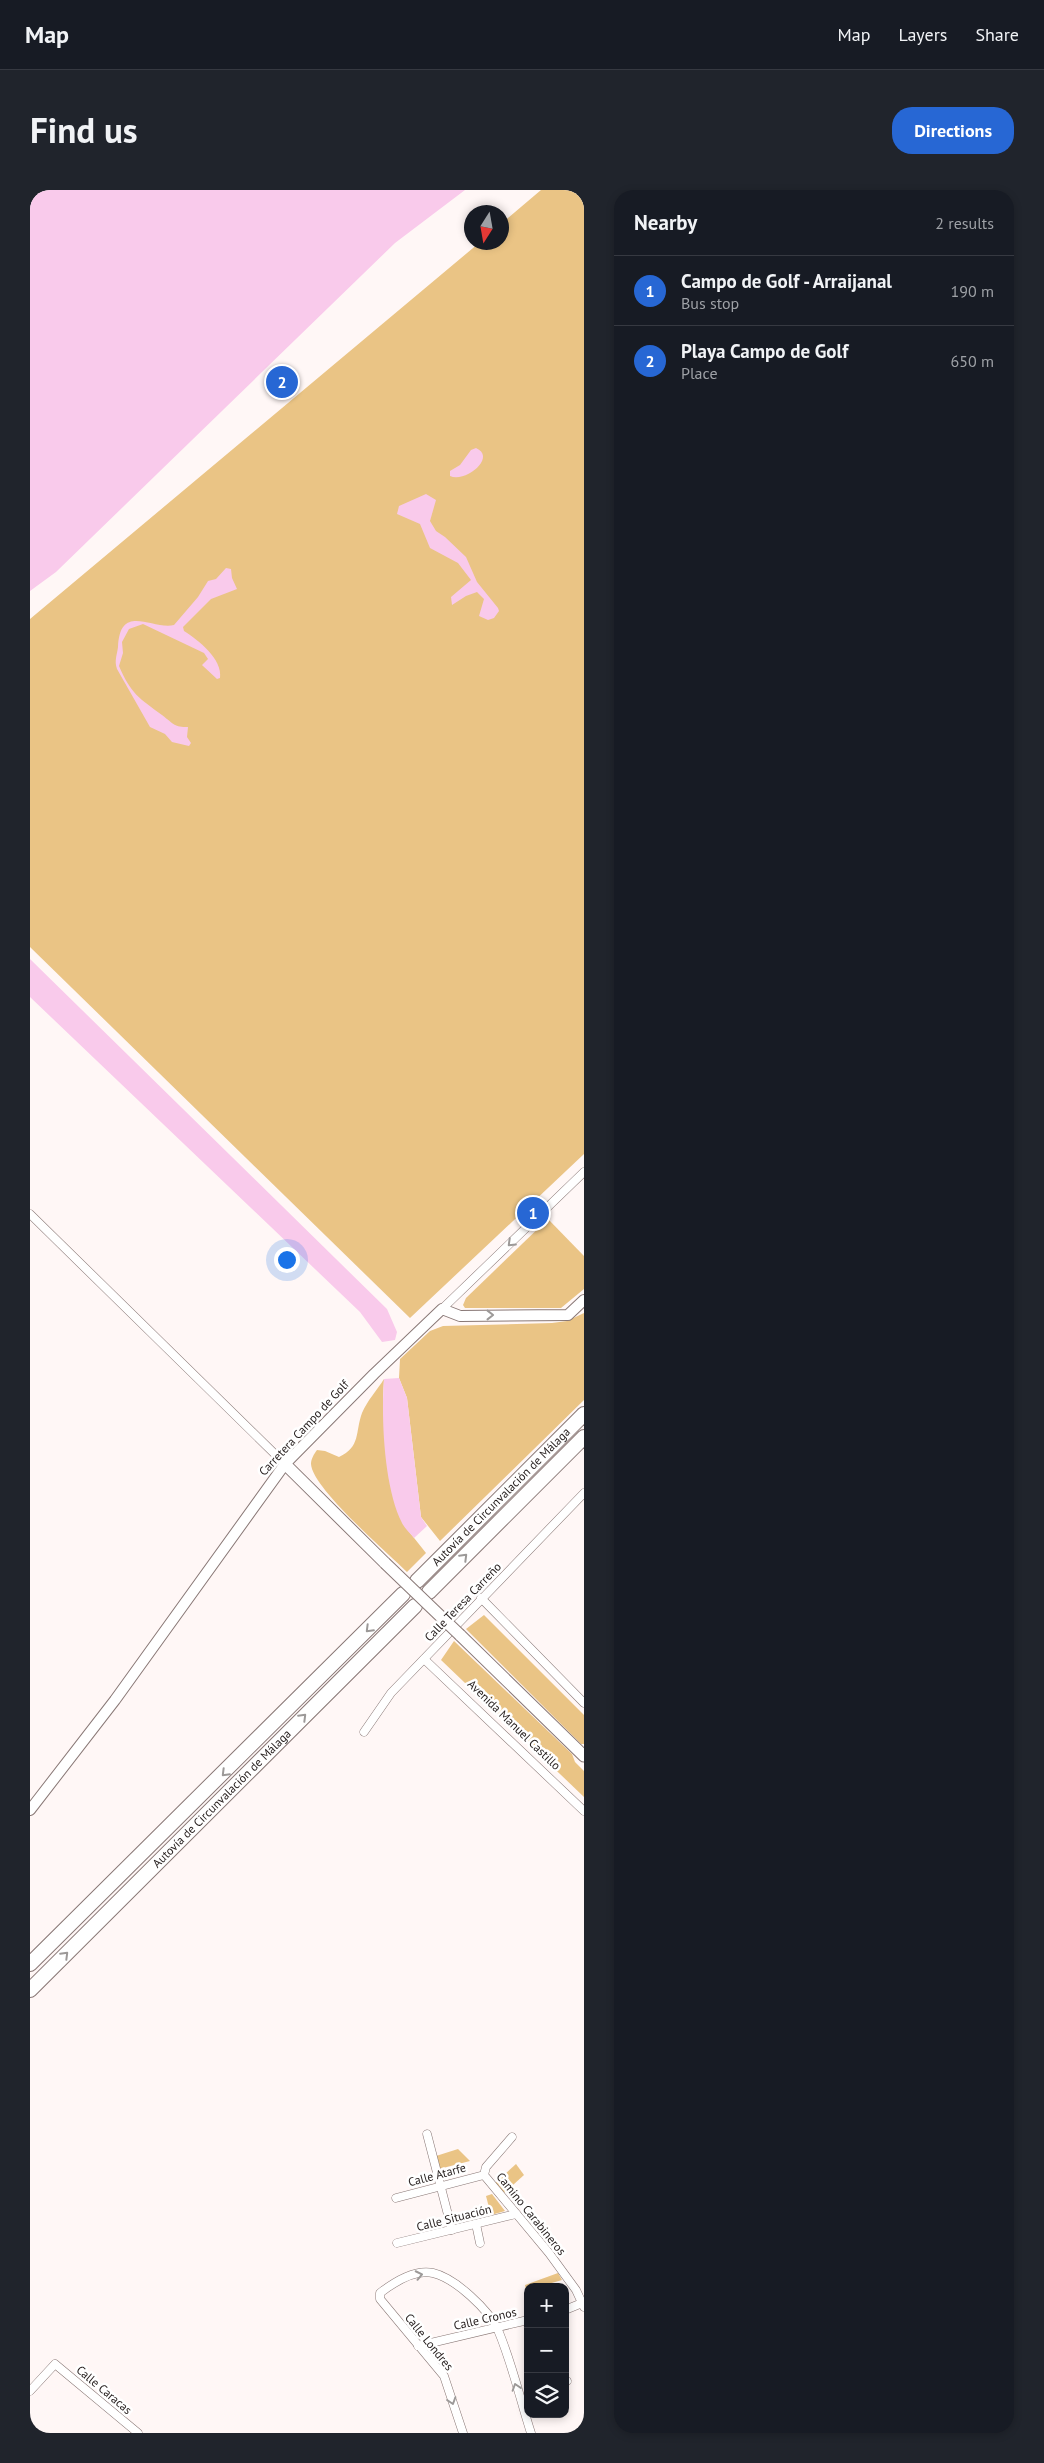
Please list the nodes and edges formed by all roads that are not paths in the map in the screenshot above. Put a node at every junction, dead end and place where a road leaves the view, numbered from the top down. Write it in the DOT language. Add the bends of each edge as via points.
graph roads {
  1 [pos="584,1172"];
  2 [pos="30,1214"];
  3 [pos="584,1300"];
  4 [pos="442,1309"];
  5 [pos="584,1414"];
  6 [pos="584,1437"];
  7 [pos="286,1464"];
  8 [pos="584,1493"];
  9 [pos="417,1581"];
  10 [pos="429,1592"];
  11 [pos="403,1594"];
  12 [pos="482,1598"];
  13 [pos="415,1606"];
  14 [pos="424,1659"];
  15 [pos="584,1703"];
  16 [pos="364,1732"];
  17 [pos="584,1756"];
  18 [pos="30,1810"];
  19 [pos="584,1811"];
  20 [pos="30,1964"];
  21 [pos="30,1990"];
  22 [pos="427,2134"];
  23 [pos="512,2137"];
  24 [pos="484,2175"];
  25 [pos="440,2186"];
  26 [pos="396,2198"];
  27 [pos="516,2214"];
  28 [pos="476,2224"];
  29 [pos="452,2230"];
  30 [pos="480,2243"];
  31 [pos="397,2244"];
  32 [pos="583,2303"];
  33 [pos="569,2308"];
  34 [pos="524,2321"];
  35 [pos="498,2329"];
  36 [pos="418,2346"];
  37 [pos="30,2391"];
  38 [pos="138,2433"];
  39 [pos="463,2433"];
  40 [pos="531,2433"];
  1 -- 4 [label="street, Carretera Campo de Golf, one-way"];
  2 -- 7 [label="street"];
  4 -- 3 [label="street, one-way" via="460,1316 568,1315"];
  4 -- 7 [label="street, Carretera Campo de Golf"];
  5 -- 9 [label="highway, Autovía de Circunvalación de Málaga"];
  10 -- 6 [label="highway, Autovía de Circunvalación de Málaga, one-way"];
  7 -- 17 [label="main road, bridge"];
  7 -- 18 [label="street, Carretera Campo de Golf" via="121,1692"];
  8 -- 12 [label="street, Calle Teresa Carreño"];
  11 -- 20 [label="highway, Autovía de Circunvalación de Málaga, one-way"];
  12 -- 14 [label="street, Calle Teresa Carreño"];
  12 -- 15 [label="street"];
  21 -- 13 [label="highway, Autovía de Circunvalación de Málaga, one-way"];
  14 -- 16 [label="street, Calle Teresa Carreño" via="391,1693"];
  14 -- 19 [label="street, Avenida Manuel Castillo"];
  22 -- 25 [label="street"];
  23 -- 24 [label="street, Camino Carabineros" via="486,2167"];
  24 -- 25 [label="street, Calle Atarfe"];
  24 -- 27 [label="street, Camino Carabineros"];
  25 -- 26 [label="street, Calle Atarfe"];
  25 -- 29 [label="street"];
  27 -- 28 [label="street, Calle Situación"];
  27 -- 32 [label="street, Camino Carabineros"];
  28 -- 29 [label="street, Calle Situación"];
  28 -- 30 [label="street"];
  29 -- 31 [label="street, Calle Situación"];
  32 -- 33 [label="street"];
  34 -- 35 [label="street, Calle Cronos"];
  35 -- 36 [label="street, Calle Cronos"];
  36 -- 35 [label="street, Calle Londres, one-way" via="380,2299 380,2293 395,2281 431,2273 445,2278 477,2302"];
  40 -- 35 [label="street, one-way"];
  36 -- 39 [label="street, Calle Londres, one-way" via="444,2376"];
  37 -- 38 [label="street, Calle Caracas" via="55,2364"];
}
